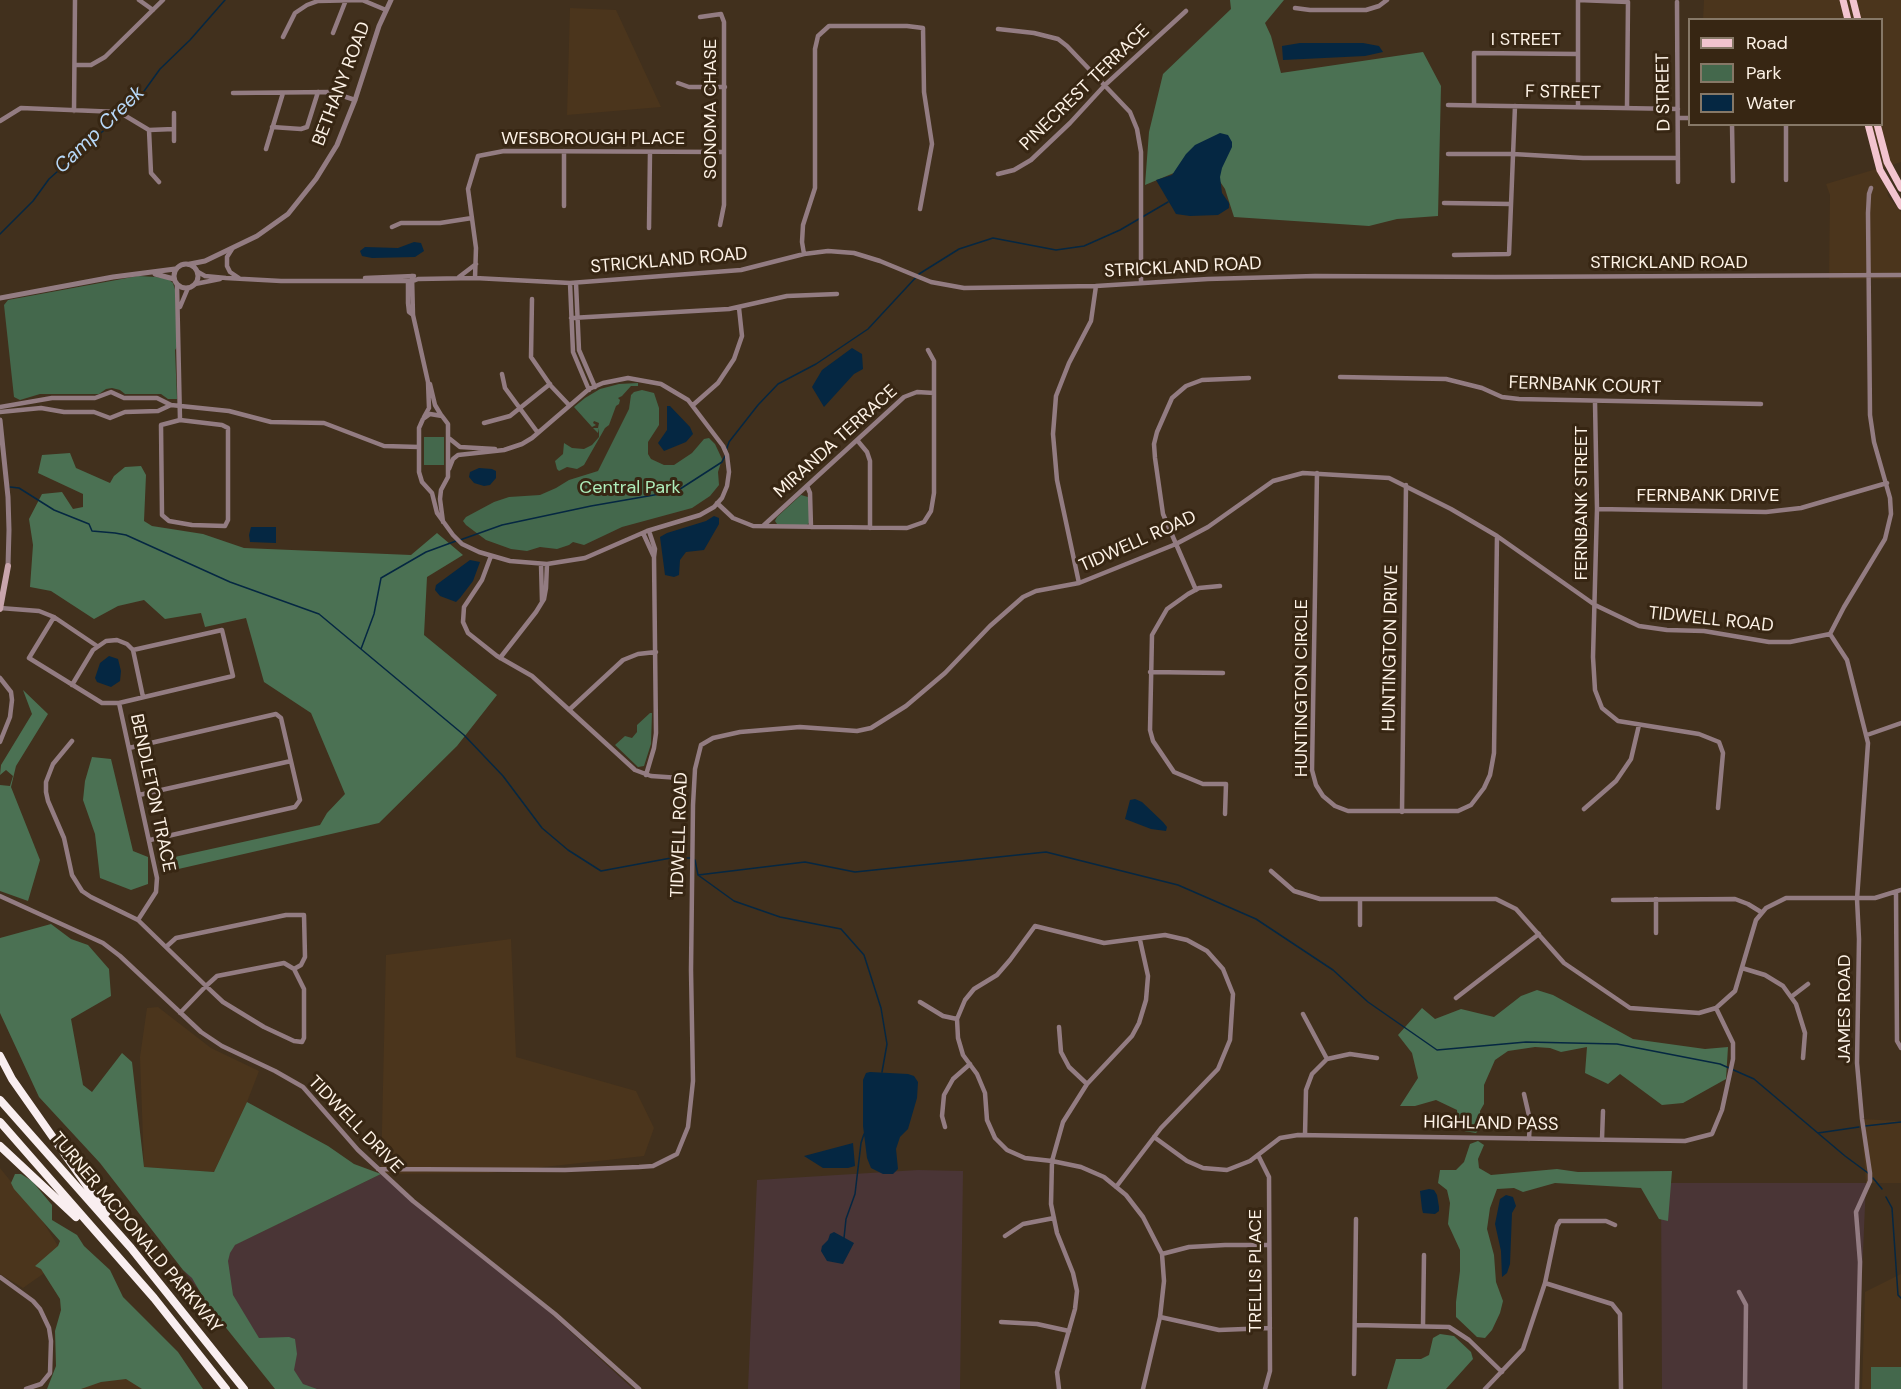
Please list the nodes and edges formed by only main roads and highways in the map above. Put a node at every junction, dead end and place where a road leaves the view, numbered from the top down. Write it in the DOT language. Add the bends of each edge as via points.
graph roads {
  1 [pos="1843,0"];
  2 [pos="1853,0"];
  3 [pos="1848,18"];
  4 [pos="1858,18"];
  5 [pos="1868,126"];
  6 [pos="1878,126"];
  7 [pos="1901,188"];
  8 [pos="1901,206"];
  9 [pos="8,566"];
  10 [pos="0,609"];
  11 [pos="0,1056"];
  12 [pos="0,1100"];
  13 [pos="0,1122"];
  14 [pos="0,1146"];
  15 [pos="131,1248"];
  16 [pos="113,1251"];
  17 [pos="226,1389"];
  18 [pos="244,1389"];
  1 -- 3 [label="main road"];
  2 -- 4 [label="main road"];
  5 -- 8 [label="main road" via="1878,164"];
  6 -- 7 [label="main road" via="1889,168"];
  9 -- 10 [label="main road"];
  11 -- 15 [label="highway" via="12,1079"];
  12 -- 15 [label="highway, TURNER MCDONALD PARKWAY"];
  13 -- 16 [label="highway, TURNER MCDONALD PARKWAY"];
  14 -- 16 [label="highway"];
  15 -- 18 [label="highway, TURNER MCDONALD PARKWAY"];
  16 -- 17 [label="highway, TURNER MCDONALD PARKWAY"];
}
